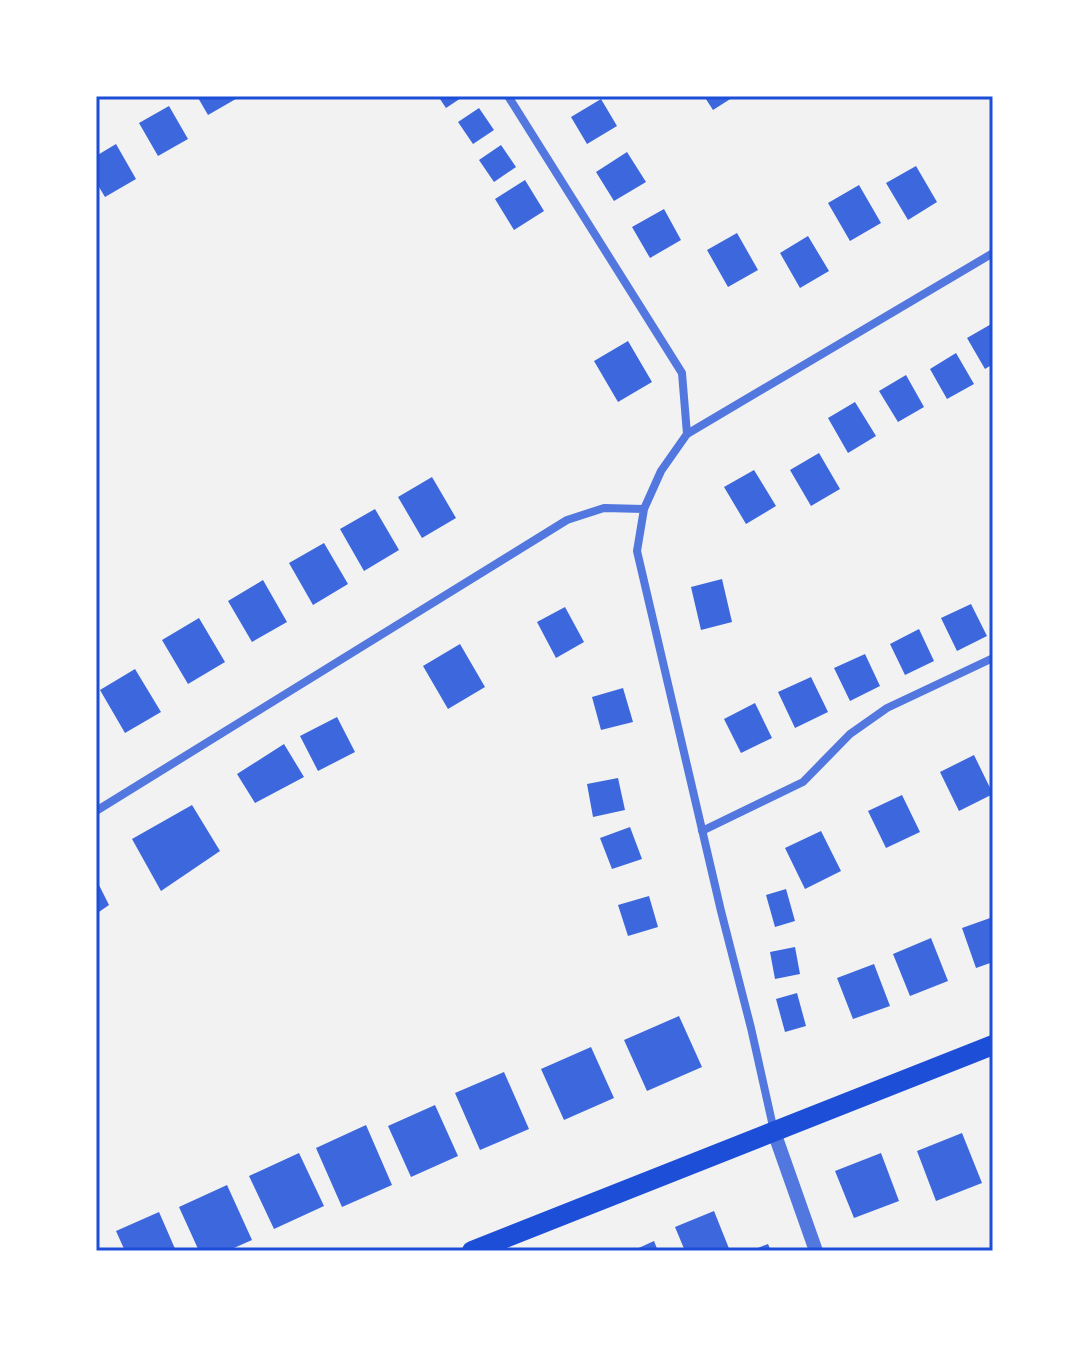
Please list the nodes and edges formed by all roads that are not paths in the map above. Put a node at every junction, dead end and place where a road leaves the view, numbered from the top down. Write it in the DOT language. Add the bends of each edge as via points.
graph roads {
  1 [pos="508,96"];
  2 [pos="993,253"];
  3 [pos="687,434"];
  4 [pos="644,509"];
  5 [pos="993,658"];
  6 [pos="96,811"];
  7 [pos="702,831"];
  8 [pos="993,1045"];
  9 [pos="774,1132"];
  10 [pos="472,1251"];
  11 [pos="816,1251"];
  1 -- 3 [label="street" via="682,373"];
  2 -- 3 [label="street"];
  3 -- 4 [label="street" via="661,471"];
  4 -- 6 [label="street" via="604,508 567,520"];
  4 -- 7 [label="street" via="637,551"];
  5 -- 7 [label="street" via="887,708 850,734 803,782"];
  7 -- 9 [label="street"];
  8 -- 9 [label="main road"];
  9 -- 10 [label="main road"];
  9 -- 11 [label="street"];
}
